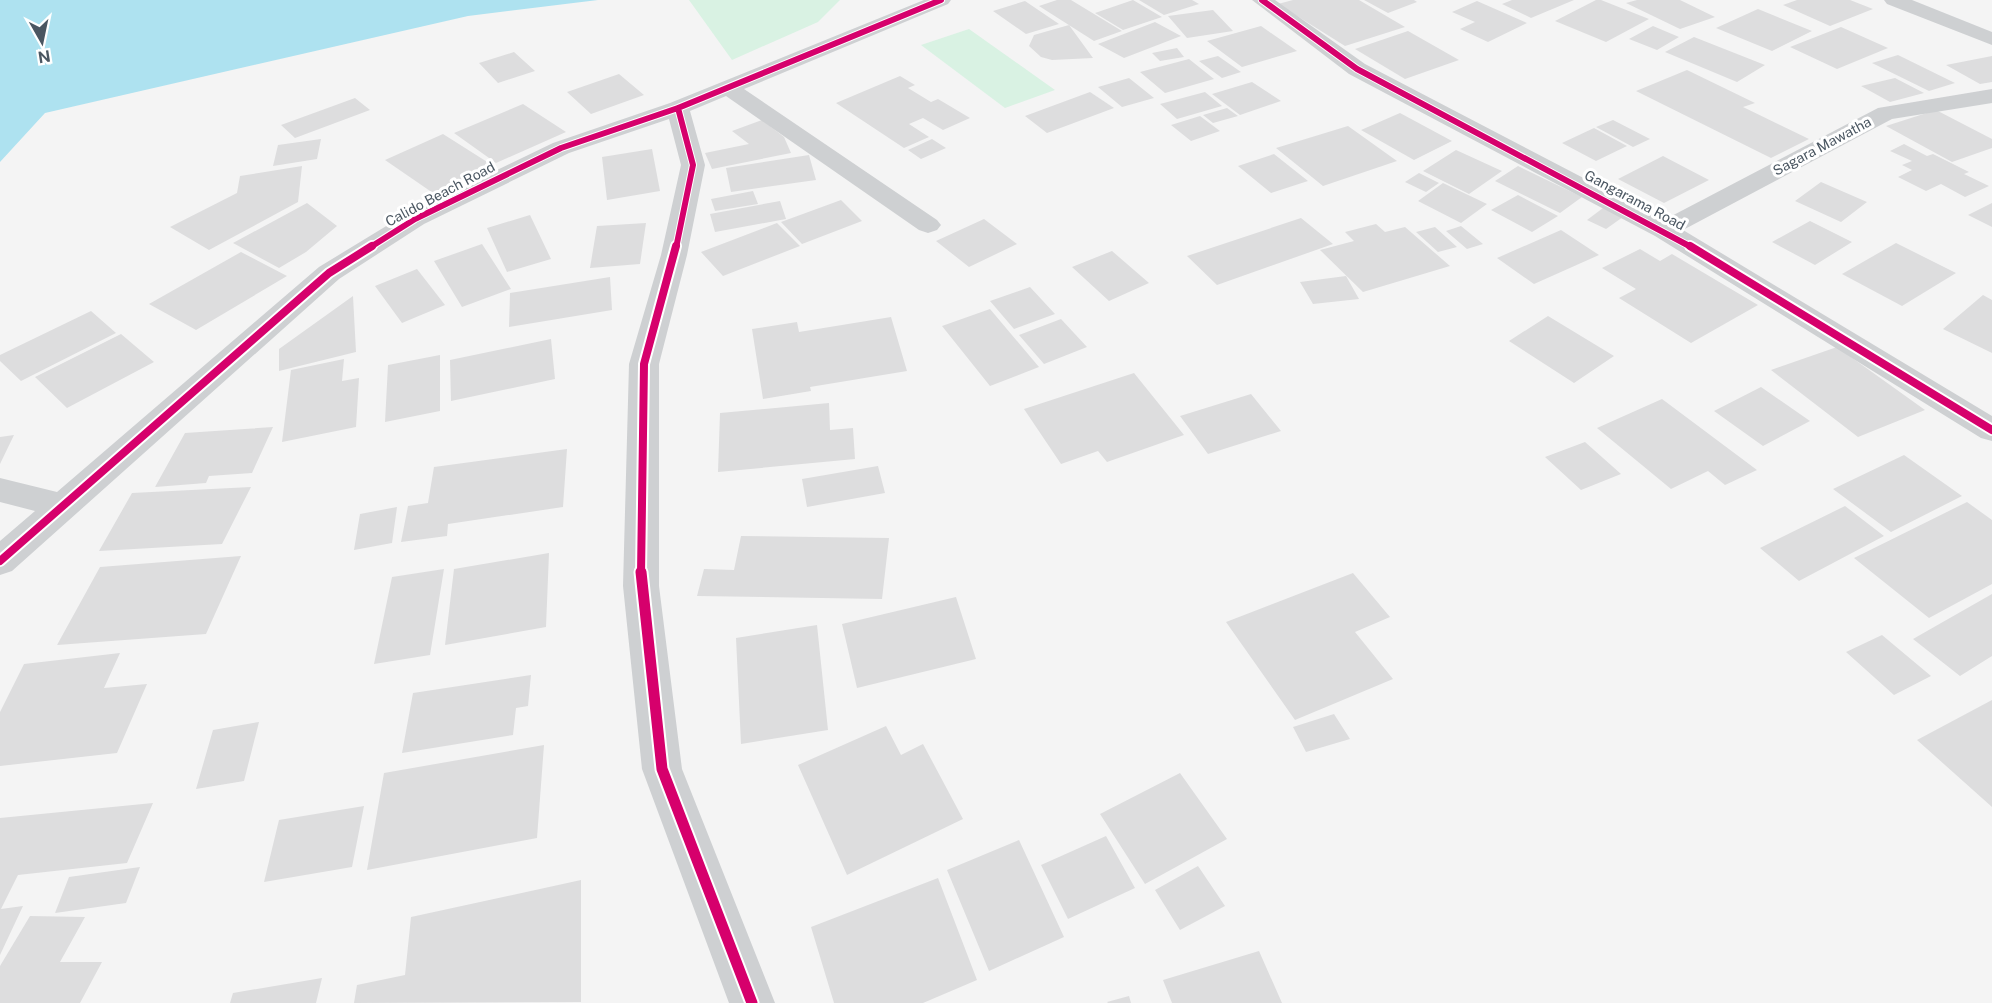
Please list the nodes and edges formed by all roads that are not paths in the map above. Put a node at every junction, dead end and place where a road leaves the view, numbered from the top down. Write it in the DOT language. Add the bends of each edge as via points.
graph roads {
  1 [pos="941,0"];
  2 [pos="1262,0"];
  3 [pos="1894,0"];
  4 [pos="1992,39"];
  5 [pos="728,88"];
  6 [pos="1992,96"];
  7 [pos="678,108"];
  8 [pos="928,225"];
  9 [pos="1664,230"];
  10 [pos="1992,430"];
  11 [pos="0,490"];
  12 [pos="61,505"];
  13 [pos="0,561"];
  14 [pos="752,1003"];
  1 -- 5 [label="street, Calido Beach Road"];
  2 -- 9 [label="street, Gangarama Road" via="1357,69"];
  3 -- 4 [label="street"];
  5 -- 7 [label="street, Calido Beach Road"];
  5 -- 8 [label="street"];
  6 -- 9 [label="street, Sagara Mawatha" via="1886,113"];
  7 -- 12 [label="street, Calido Beach Road" via="561,148 415,219 329,273"];
  7 -- 14 [label="street" via="693,165 674,255 644,364 641,586 662,769"];
  9 -- 10 [label="street, Gangarama Road"];
  11 -- 12 [label="street"];
  12 -- 13 [label="street, Calido Beach Road"];
}
